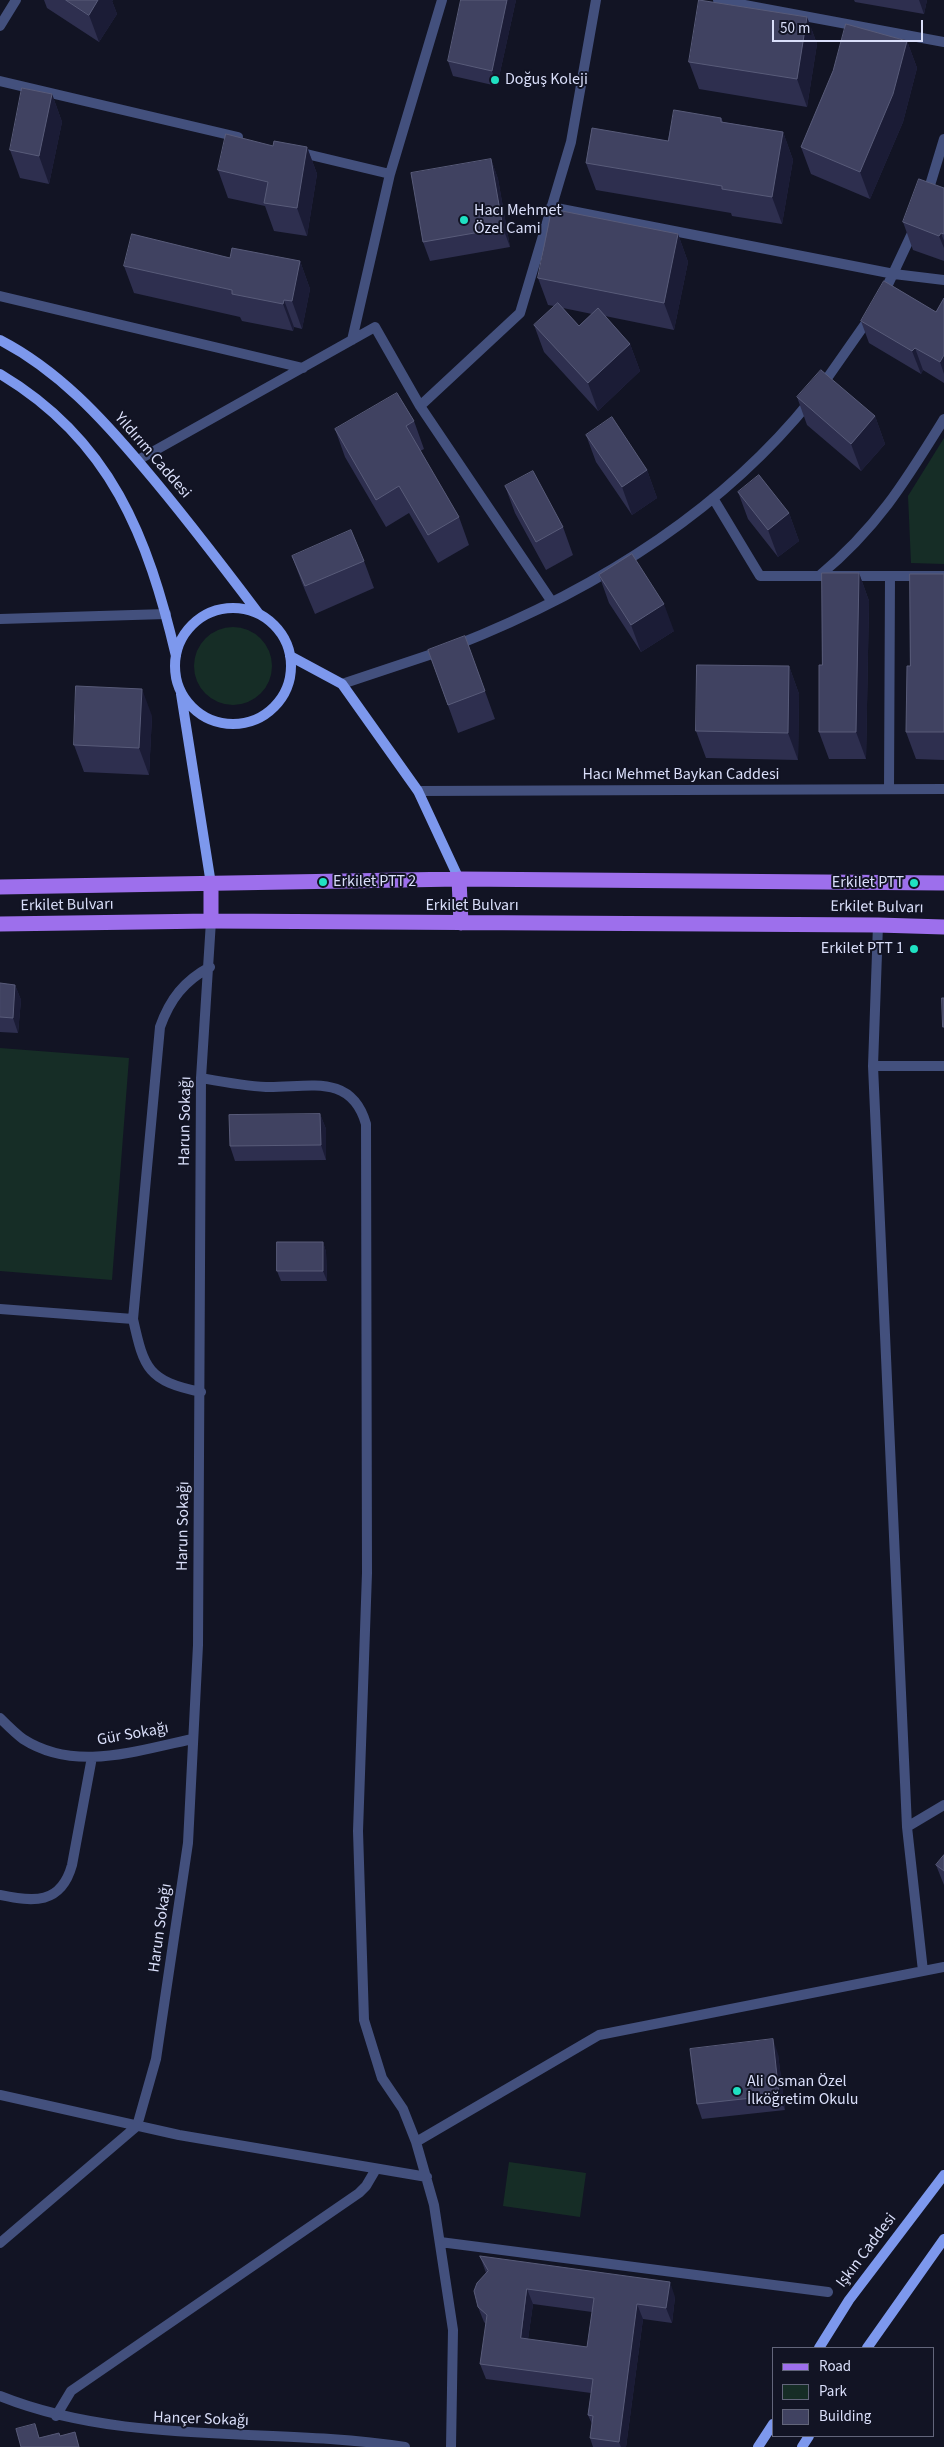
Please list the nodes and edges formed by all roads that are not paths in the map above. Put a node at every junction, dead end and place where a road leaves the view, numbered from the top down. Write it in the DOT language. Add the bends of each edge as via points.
graph roads {
  1 [pos="16,0"];
  2 [pos="442,0"];
  3 [pos="596,0"];
  4 [pos="718,0"];
  5 [pos="0,26"];
  6 [pos="944,42"];
  7 [pos="0,81"];
  8 [pos="944,139"];
  9 [pos="247,140"];
  10 [pos="285,149"];
  11 [pos="390,174"];
  12 [pos="551,207"];
  13 [pos="894,274"];
  14 [pos="944,280"];
  15 [pos="0,296"];
  16 [pos="0,340"];
  17 [pos="352,340"];
  18 [pos="303,368"];
  19 [pos="0,374"];
  20 [pos="420,406"];
  21 [pos="944,419"];
  22 [pos="138,460"];
  23 [pos="713,498"];
  24 [pos="819,576"];
  25 [pos="890,576"];
  26 [pos="944,576"];
  27 [pos="552,602"];
  28 [pos="166,614"];
  29 [pos="259,614"];
  30 [pos="0,620"];
  31 [pos="290,656"];
  32 [pos="176,658"];
  33 [pos="342,684"];
  34 [pos="180,688"];
  35 [pos="889,789"];
  36 [pos="944,789"];
  37 [pos="418,791"];
  38 [pos="459,879"];
  39 [pos="944,883"];
  40 [pos="211,884"];
  41 [pos="0,887"];
  42 [pos="211,921"];
  43 [pos="0,924"];
  44 [pos="461,924"];
  45 [pos="878,925"];
  46 [pos="944,927"];
  47 [pos="210,967"];
  48 [pos="874,1066"];
  49 [pos="944,1066"];
  50 [pos="201,1078"];
  51 [pos="0,1309"];
  52 [pos="133,1318"];
  53 [pos="201,1392"];
  54 [pos="0,1718"];
  55 [pos="193,1739"];
  56 [pos="92,1757"];
  57 [pos="944,1805"];
  58 [pos="907,1827"];
  59 [pos="0,1895"];
  60 [pos="944,1968"];
  61 [pos="922,1972"];
  62 [pos="0,2095"];
  63 [pos="137,2126"];
  64 [pos="416,2142"];
  65 [pos="376,2168"];
  66 [pos="944,2175"];
  67 [pos="427,2177"];
  68 [pos="440,2242"];
  69 [pos="0,2243"];
  70 [pos="943,2243"];
  71 [pos="828,2292"];
  72 [pos="820,2347"];
  73 [pos="868,2347"];
  74 [pos="0,2396"];
  75 [pos="56,2416"];
  76 [pos="772,2426"];
  77 [pos="406,2447"];
  78 [pos="450,2447"];
  79 [pos="758,2447"];
  1 -- 5 [label="street"];
  2 -- 11 [label="street"];
  3 -- 12 [label="street" via="571,142"];
  4 -- 6 [label="street"];
  7 -- 9 [label="street"];
  8 -- 13 [label="street" via="922,209"];
  10 -- 11 [label="street"];
  11 -- 17 [label="street"];
  12 -- 13 [label="street"];
  12 -- 20 [label="street" via="520,313"];
  13 -- 14 [label="street"];
  13 -- 23 [label="street" via="856,339 810,400 774,442"];
  15 -- 18 [label="street"];
  16 -- 22 [label="street, Yıldırım Caddesi" via="62,381"];
  17 -- 18 [label="street"];
  17 -- 20 [label="street" via="375,327"];
  18 -- 22 [label="street"];
  19 -- 28 [label="street" via="66,424 95,456 133,521"];
  20 -- 27 [label="street"];
  21 -- 24 [label="street" via="880,516 843,556"];
  22 -- 29 [label="street, Yıldırım Caddesi"];
  23 -- 24 [label="street" via="760,576"];
  23 -- 27 [label="street" via="661,538"];
  24 -- 25 [label="street"];
  25 -- 26 [label="street"];
  25 -- 35 [label="street"];
  27 -- 33 [label="street" via="466,641"];
  28 -- 30 [label="street"];
  28 -- 32 [label="street"];
  29 -- 31 [label="street" via="277,628"];
  29 -- 32 [label="street" via="229,609 207,615 184,636"];
  31 -- 33 [label="street"];
  31 -- 34 [label="street" via="289,679 280,700 270,711 249,722 227,724 212,720 192,707"];
  32 -- 34 [label="street"];
  33 -- 37 [label="street"];
  34 -- 40 [label="street"];
  35 -- 36 [label="street, Hacı Mehmet Baykan Caddesi"];
  35 -- 37 [label="street, Hacı Mehmet Baykan Caddesi"];
  37 -- 38 [label="street"];
  38 -- 39 [label="main road, Erkilet Bulvarı"];
  38 -- 40 [label="main road, Erkilet Bulvarı"];
  38 -- 44 [label="main road"];
  40 -- 41 [label="main road, Erkilet Bulvarı"];
  40 -- 42 [label="main road"];
  42 -- 43 [label="main road, Erkilet Bulvarı"];
  42 -- 44 [label="main road, Erkilet Bulvarı"];
  42 -- 47 [label="street, Harun Sokağı"];
  44 -- 45 [label="main road, Erkilet Bulvarı"];
  45 -- 46 [label="main road, Erkilet Bulvarı"];
  45 -- 48 [label="street"];
  47 -- 50 [label="street, Harun Sokağı"];
  47 -- 52 [label="street" via="175,994 160,1027"];
  48 -- 49 [label="street"];
  48 -- 58 [label="street"];
  50 -- 53 [label="street, Harun Sokağı"];
  50 -- 64 [label="street" via="266,1087 328,1086 352,1098 366,1124 367,1573 358,1831 364,2020 382,2078 403,2109"];
  51 -- 52 [label="street"];
  52 -- 53 [label="street" via="141,1354 148,1368 168,1384"];
  53 -- 55 [label="street, Harun Sokağı" via="198,1645"];
  54 -- 56 [label="street, Gür Sokağı" via="38,1746"];
  55 -- 56 [label="street, Gür Sokağı" via="135,1753"];
  55 -- 63 [label="street, Harun Sokağı" via="187,1852 156,2059"];
  56 -- 59 [label="street" via="72,1866 66,1882 53,1894 36,1900"];
  57 -- 58 [label="street"];
  58 -- 61 [label="street"];
  60 -- 61 [label="street"];
  61 -- 64 [label="street" via="599,2035"];
  62 -- 63 [label="street"];
  63 -- 65 [label="street"];
  63 -- 69 [label="street"];
  64 -- 67 [label="street"];
  65 -- 67 [label="street"];
  65 -- 75 [label="street" via="359,2193 71,2391"];
  66 -- 72 [label="street, Işkın Caddesi" via="849,2300"];
  67 -- 68 [label="street"];
  68 -- 71 [label="street"];
  68 -- 78 [label="street" via="453,2330"];
  70 -- 73 [label="street"];
  74 -- 75 [label="street, Hançer Sokağı"];
  75 -- 77 [label="street, Hançer Sokağı" via="144,2433 338,2438"];
  76 -- 79 [label="street"];
}
